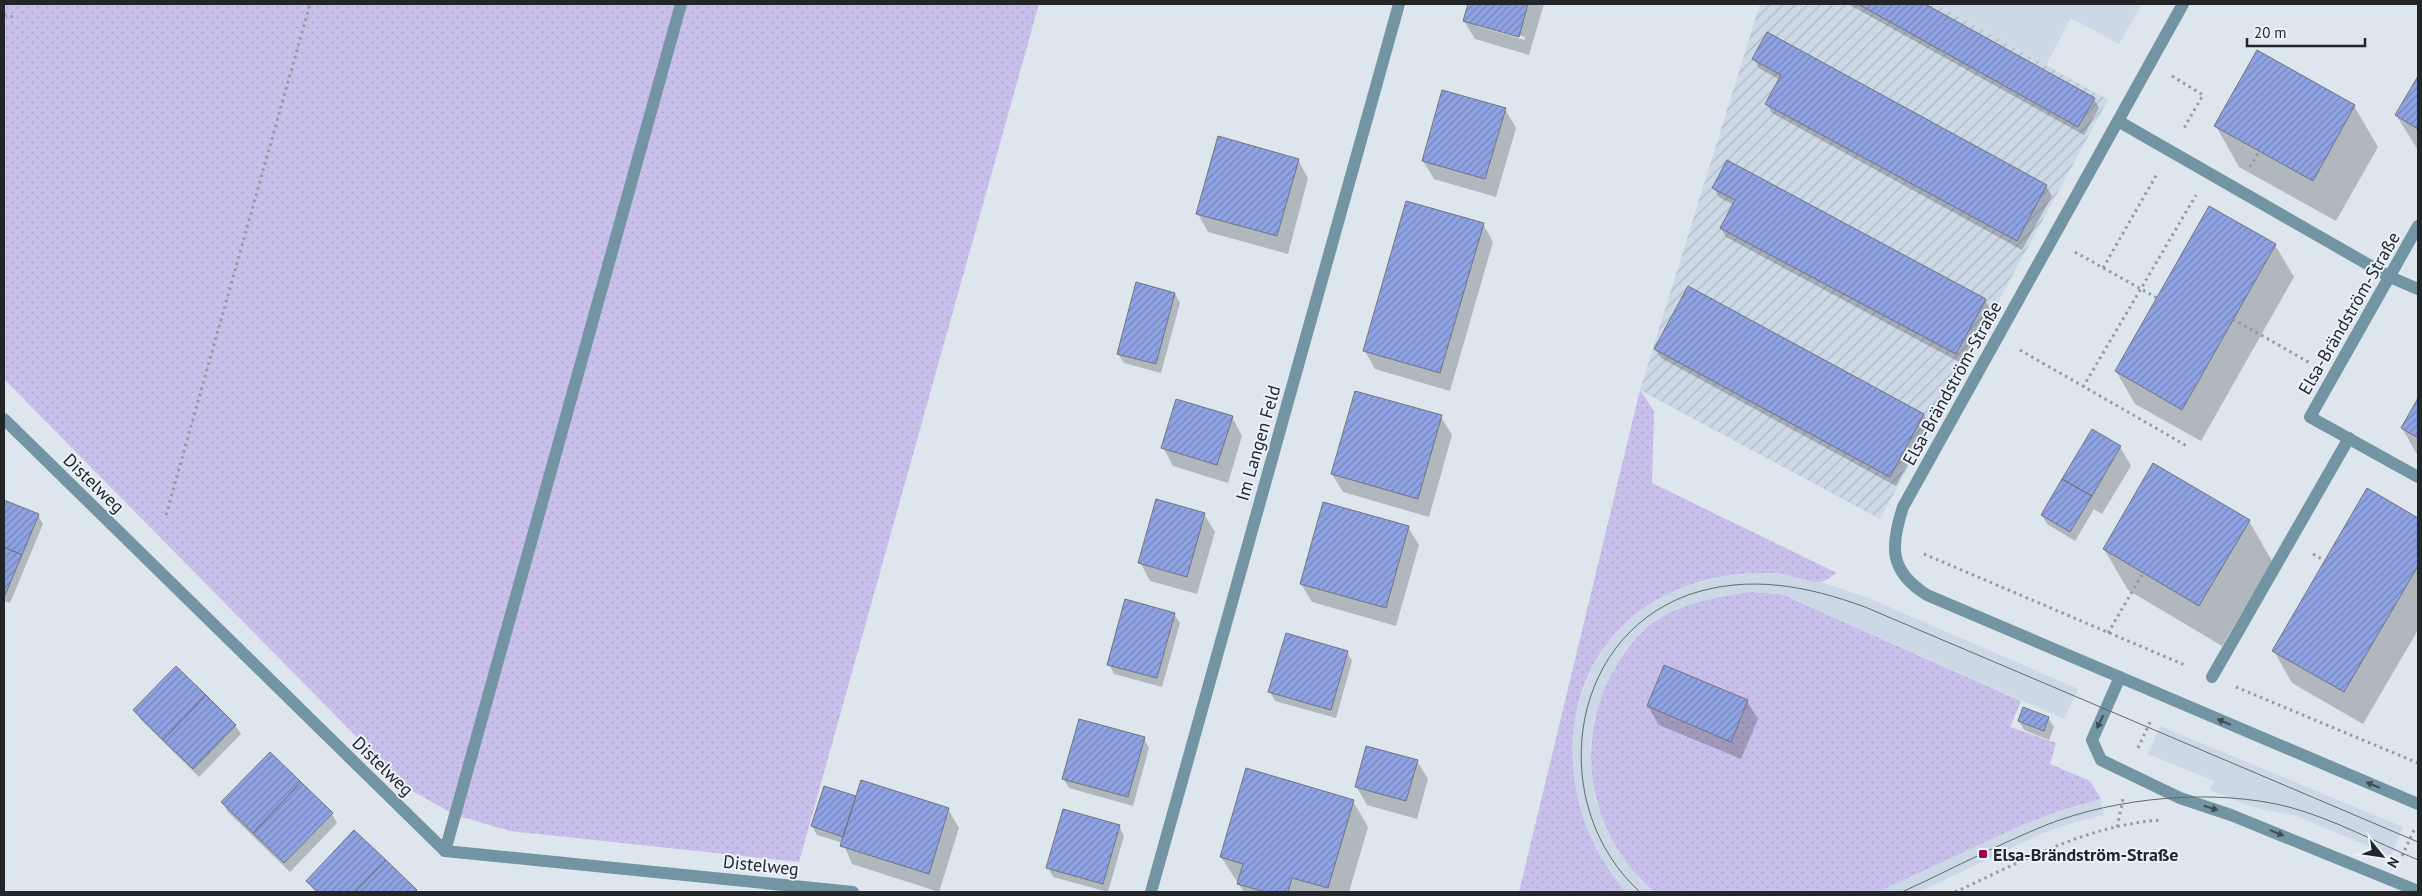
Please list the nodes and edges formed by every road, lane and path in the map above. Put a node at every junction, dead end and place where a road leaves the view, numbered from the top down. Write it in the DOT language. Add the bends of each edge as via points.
graph roads {
  1 [pos="310,4"];
  2 [pos="681,4"];
  3 [pos="1399,4"];
  4 [pos="2183,4"];
  5 [pos="4,15"];
  6 [pos="13,17"];
  7 [pos="2118,121"];
  8 [pos="2209,172"];
  9 [pos="2418,226"];
  10 [pos="2052,240"];
  11 [pos="2390,277"];
  12 [pos="2418,289"];
  13 [pos="2141,290"];
  14 [pos="2156,298"];
  15 [pos="2233,319"];
  16 [pos="1997,338"];
  17 [pos="2332,376"];
  18 [pos="2084,387"];
  19 [pos="4,419"];
  20 [pos="2349,438"];
  21 [pos="2187,446"];
  22 [pos="2418,477"];
  23 [pos="166,515"];
  24 [pos="1893,541"];
  25 [pos="2143,574"];
  26 [pos="2108,633"];
  27 [pos="2178,663"];
  28 [pos="2120,677"];
  29 [pos="2212,677"];
  30 [pos="2162,696"];
  31 [pos="2418,763"];
  32 [pos="2128,773"];
  33 [pos="2418,804"];
  34 [pos="2162,820"];
  35 [pos="2117,827"];
  36 [pos="445,851"];
  37 [pos="2418,891"];
  38 [pos="853,892"];
  39 [pos="1151,892"];
  40 [pos="1955,892"];
  1 -- 23 [label="path"];
  2 -- 36 [label="street"];
  3 -- 39 [label="street, Im Langen Feld"];
  4 -- 7 [label="street, Elsa-Brändström-Straße"];
  5 -- 6 [label="path"];
  7 -- 8 [label="street"];
  7 -- 10 [label="street, Elsa-Brändström-Straße"];
  8 -- 11 [label="street"];
  8 -- 13 [label="path"];
  9 -- 11 [label="street, Elsa-Brändström-Straße"];
  10 -- 13 [label="path"];
  10 -- 16 [label="street, Elsa-Brändström-Straße"];
  11 -- 12 [label="street"];
  11 -- 17 [label="street, Elsa-Brändström-Straße"];
  13 -- 14 [label="path"];
  13 -- 18 [label="path"];
  15 -- 17 [label="path"];
  16 -- 18 [label="path"];
  16 -- 24 [label="street, Elsa-Brändström-Straße" via="1903,507"];
  17 -- 20 [label="street, Elsa-Brändström-Straße" via="2310,416"];
  18 -- 21 [label="path"];
  19 -- 36 [label="street, Distelweg"];
  20 -- 22 [label="street"];
  20 -- 29 [label="street"];
  24 -- 26 [label="path"];
  24 -- 28 [label="street, Elsa-Brändström-Straße" via="1894,559 1914,587"];
  25 -- 26 [label="path"];
  26 -- 27 [label="path"];
  27 -- 29 [label="path"];
  27 -- 30 [label="path"];
  28 -- 30 [label="street, Elsa-Brändström-Straße"];
  28 -- 32 [label="street, one-way" via="2092,740 2101,760"];
  29 -- 31 [label="path"];
  30 -- 32 [label="path"];
  33 -- 30 [label="street, Elsa-Brändström-Straße, one-way"];
  32 -- 35 [label="path"];
  32 -- 37 [label="street, one-way" via="2180,798 2231,815"];
  34 -- 35 [label="path"];
  35 -- 40 [label="path" via="2044,851"];
  36 -- 38 [label="street, Distelweg"];
}
